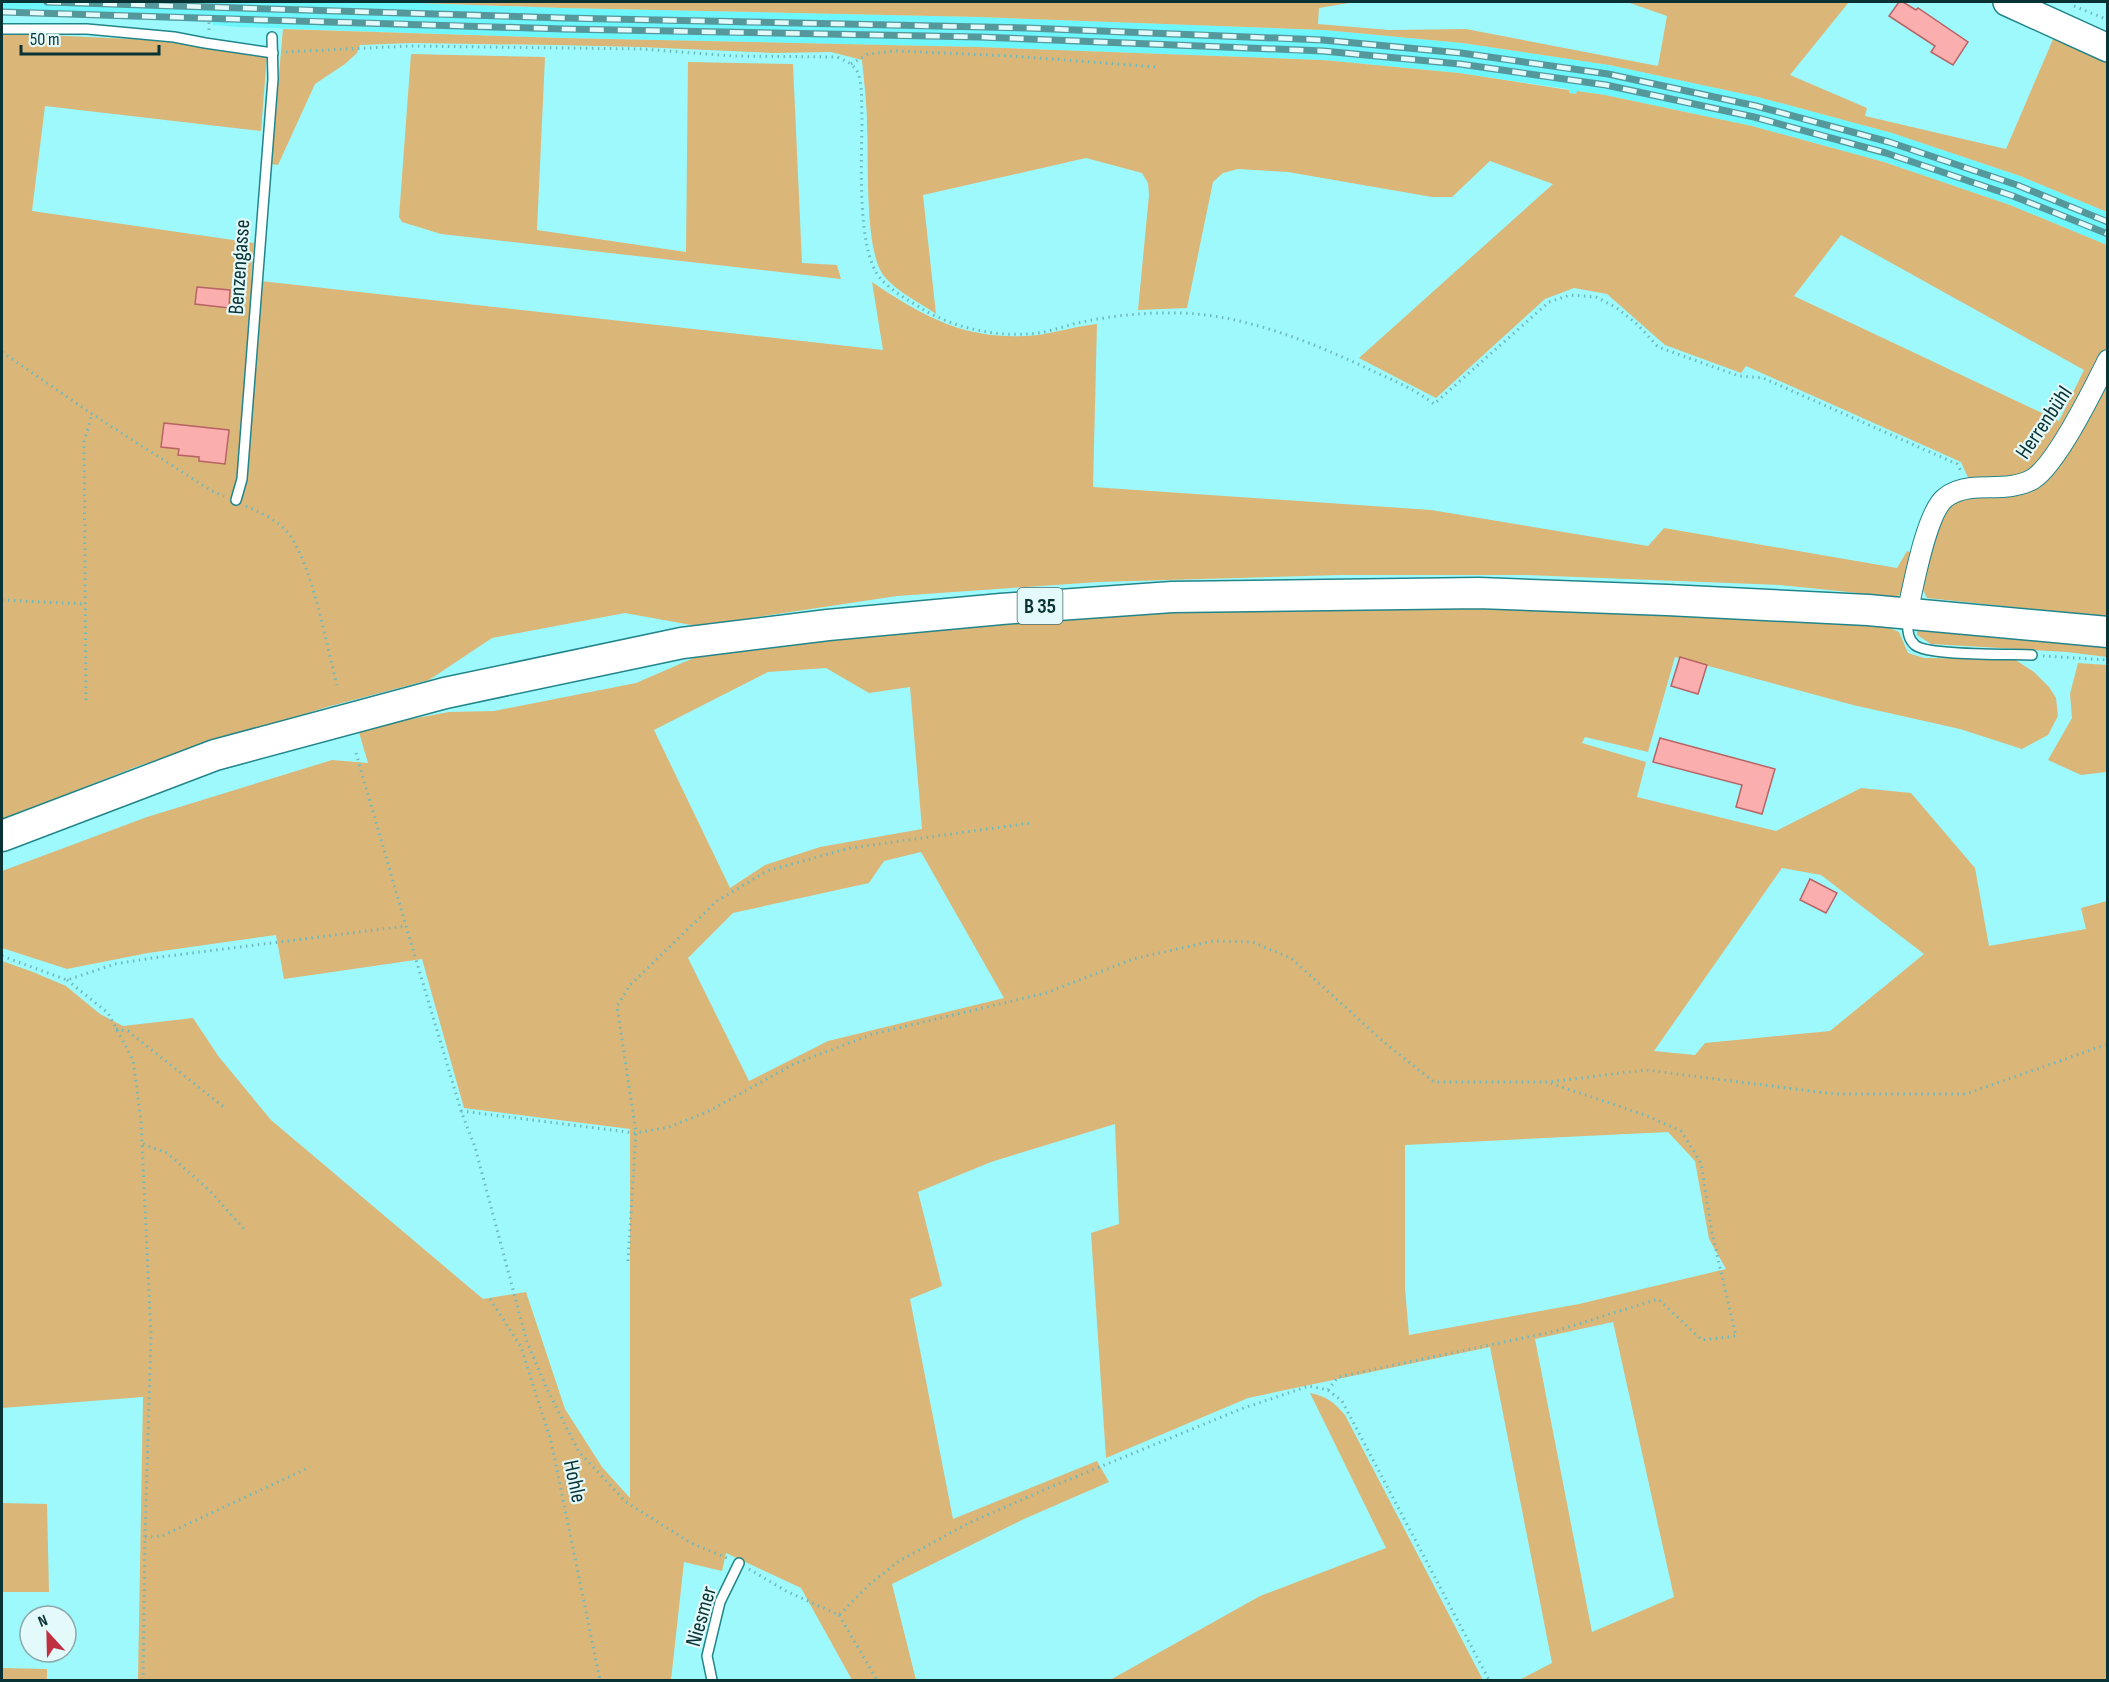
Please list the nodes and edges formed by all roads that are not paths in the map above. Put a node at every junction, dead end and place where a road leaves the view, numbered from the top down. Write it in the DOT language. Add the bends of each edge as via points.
graph roads {
  1 [pos="2007,2"];
  2 [pos="2,29"];
  3 [pos="272,37"];
  4 [pos="2108,48"];
  5 [pos="273,53"];
  6 [pos="2108,360"];
  7 [pos="236,500"];
  8 [pos="1907,614"];
  9 [pos="2108,632"];
  10 [pos="2032,655"];
  11 [pos="2,836"];
  12 [pos="739,1563"];
  13 [pos="712,1680"];
  1 -- 4 [label="main road"];
  2 -- 5 [label="lane" via="87,29"];
  3 -- 5 [label="lane, Benzengasse"];
  5 -- 7 [label="lane, Benzengasse" via="242,479"];
  6 -- 8 [label="street, Herrenbühl" via="2045,469 2019,485 1963,489 1945,498 1935,513 1923,548"];
  8 -- 9 [label="main road, B 35"];
  8 -- 10 [label="lane" via="1909,638 1917,647 1937,652"];
  8 -- 11 [label="main road, B 35" via="1479,593 1162,598 828,625 682,643 445,693 216,755"];
  12 -- 13 [label="lane, Niesmer" via="720,1602 707,1656"];
}
